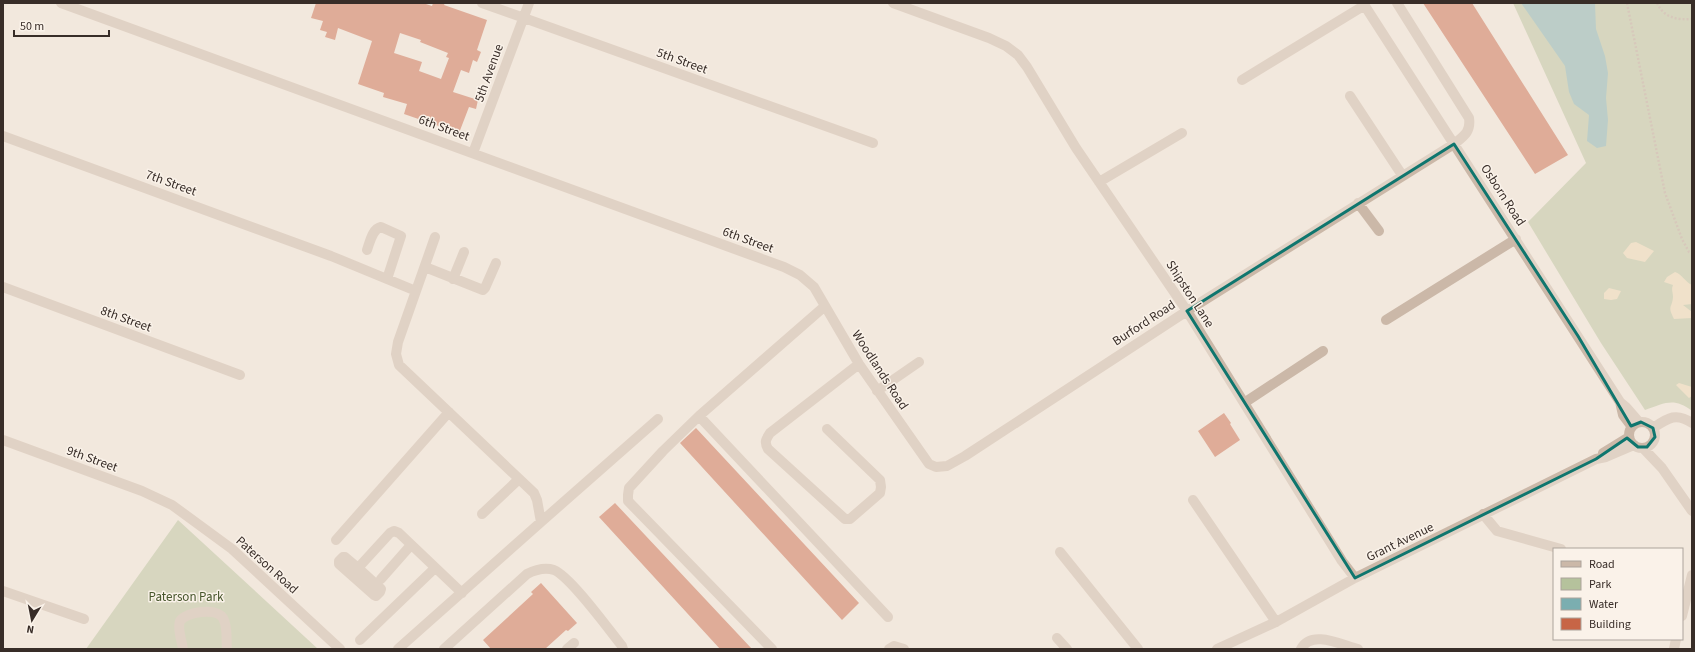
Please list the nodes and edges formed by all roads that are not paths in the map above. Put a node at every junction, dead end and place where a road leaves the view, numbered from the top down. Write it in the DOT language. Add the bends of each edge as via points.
graph roads {
  1 [pos="61,3"];
  2 [pos="482,3"];
  3 [pos="529,3"];
  4 [pos="893,3"];
  5 [pos="1397,3"];
  6 [pos="1364,4"];
  7 [pos="920,8"];
  8 [pos="524,18"];
  9 [pos="1242,80"];
  10 [pos="1350,96"];
  11 [pos="1182,133"];
  12 [pos="3,136"];
  13 [pos="873,144"];
  14 [pos="1454,144"];
  15 [pos="473,153"];
  16 [pos="1402,175"];
  17 [pos="1099,182"];
  18 [pos="1358,203"];
  19 [pos="1378,231"];
  20 [pos="435,237"];
  21 [pos="1516,239"];
  22 [pos="367,250"];
  23 [pos="464,252"];
  24 [pos="496,263"];
  25 [pos="425,267"];
  26 [pos="387,279"];
  27 [pos="453,279"];
  28 [pos="3,287"];
  29 [pos="814,287"];
  30 [pos="416,291"];
  31 [pos="825,306"];
  32 [pos="1187,311"];
  33 [pos="1386,320"];
  34 [pos="1323,351"];
  35 [pos="918,362"];
  36 [pos="859,364"];
  37 [pos="240,374"];
  38 [pos="877,391"];
  39 [pos="1244,403"];
  40 [pos="449,412"];
  41 [pos="699,416"];
  42 [pos="658,419"];
  43 [pos="1692,423"];
  44 [pos="1653,428"];
  45 [pos="827,429"];
  46 [pos="1638,437"];
  47 [pos="3,440"];
  48 [pos="929,464"];
  49 [pos="519,478"];
  50 [pos="1193,500"];
  51 [pos="172,505"];
  52 [pos="1692,511"];
  53 [pos="482,514"];
  54 [pos="1484,514"];
  55 [pos="541,522"];
  56 [pos="336,540"];
  57 [pos="411,545"];
  58 [pos="1557,548"];
  59 [pos="1060,552"];
  60 [pos="358,568"];
  61 [pos="435,568"];
  62 [pos="1692,575"];
  63 [pos="1355,578"];
  64 [pos="381,579"];
  65 [pos="1688,585"];
  66 [pos="3,590"];
  67 [pos="462,593"];
  68 [pos="1683,611"];
  69 [pos="888,617"];
  70 [pos="84,620"];
  71 [pos="1276,622"];
  72 [pos="1057,638"];
  73 [pos="360,640"];
  74 [pos="1304,645"];
  75 [pos="183,649"];
  76 [pos="227,649"];
  77 [pos="340,649"];
  78 [pos="398,649"];
  79 [pos="444,649"];
  80 [pos="623,649"];
  81 [pos="772,649"];
  82 [pos="889,649"];
  83 [pos="904,649"];
  84 [pos="1067,649"];
  85 [pos="1138,649"];
  86 [pos="1217,649"];
  87 [pos="1358,649"];
  1 -- 15 [label="street, 6th Street"];
  2 -- 8 [label="street, 5th Street"];
  3 -- 8 [label="street, 5th Avenue"];
  4 -- 7 [label="street, Shipston Lane"];
  5 -- 14 [label="street, Burford Road" via="1469,118 1470,129"];
  6 -- 9 [label="street"];
  6 -- 14 [label="street, Osborn Road"];
  7 -- 17 [label="street, Shipston Lane" via="1006,46 1018,55"];
  8 -- 13 [label="street, 5th Street"];
  8 -- 15 [label="street, 5th Avenue"];
  10 -- 16 [label="street"];
  11 -- 17 [label="street"];
  12 -- 26 [label="street, 7th Street" via="331,256"];
  14 -- 16 [label="street, Burford Road"];
  14 -- 21 [label="street, Osborn Road"];
  15 -- 29 [label="street, 6th Street" via="784,267 800,275"];
  16 -- 18 [label="street, Burford Road"];
  17 -- 32 [label="street, Shipston Lane"];
  18 -- 19 [label="street"];
  18 -- 32 [label="street, Burford Road"];
  20 -- 25 [label="street"];
  21 -- 33 [label="street"];
  21 -- 46 [label="street, Osborn Road" via="1620,402 1623,415"];
  22 -- 26 [label="street" via="377,228 381,227 402,236"];
  23 -- 27 [label="street"];
  24 -- 27 [label="street" via="483,290"];
  25 -- 27 [label="street"];
  25 -- 30 [label="street"];
  26 -- 30 [label="street, 7th Street"];
  28 -- 37 [label="street, 8th Street"];
  29 -- 31 [label="street, Woodlands Road"];
  30 -- 40 [label="street" via="398,342 396,354 399,365"];
  31 -- 36 [label="street, Woodlands Road"];
  31 -- 41 [label="street"];
  32 -- 39 [label="street, Shipston Lane"];
  32 -- 48 [label="street, Burford Road" via="953,463 942,466"];
  34 -- 39 [label="street"];
  35 -- 38 [label="street"];
  36 -- 38 [label="street, Woodlands Road"];
  36 -- 45 [label="street" via="770,433 765,440 768,449 845,519 850,519 880,493 880,480"];
  38 -- 48 [label="street, Woodlands Road"];
  39 -- 63 [label="street, Shipston Lane"];
  40 -- 49 [label="street"];
  40 -- 56 [label="street"];
  41 -- 69 [label="street"];
  41 -- 81 [label="street" via="629,488 628,501"];
  42 -- 55 [label="street"];
  43 -- 44 [label="street" via="1683,417 1673,417"];
  44 -- 46 [label="street" via="1646,423"];
  44 -- 46 [label="street" via="1655,437"];
  46 -- 52 [label="street, Osborn Road"];
  46 -- 54 [label="street, Grant Avenue"];
  47 -- 51 [label="street, 9th Street" via="142,491"];
  49 -- 53 [label="street"];
  49 -- 55 [label="street" via="534,493"];
  50 -- 71 [label="street"];
  51 -- 77 [label="street, Paterson Road" via="232,549"];
  54 -- 58 [label="street" via="1497,531"];
  54 -- 63 [label="street, Grant Avenue"];
  55 -- 67 [label="street"];
  57 -- 60 [label="street" via="394,531"];
  57 -- 61 [label="street"];
  57 -- 64 [label="street"];
  59 -- 85 [label="street"];
  61 -- 67 [label="street"];
  61 -- 73 [label="street"];
  62 -- 65 [label="street"];
  63 -- 71 [label="street, Grant Avenue"];
  65 -- 68 [label="street"];
  66 -- 70 [label="street"];
  67 -- 78 [label="street"];
  71 -- 86 [label="street, Grant Avenue"];
  72 -- 84 [label="street"];
  74 -- 87 [label="street" via="1315,639"];
  75 -- 76 [label="street" via="179,626 181,621 187,616 208,611 221,615 224,620"];
  79 -- 80 [label="street" via="527,574 543,569 553,570 563,576"];
  82 -- 83 [label="street" via="894,646"];
}
